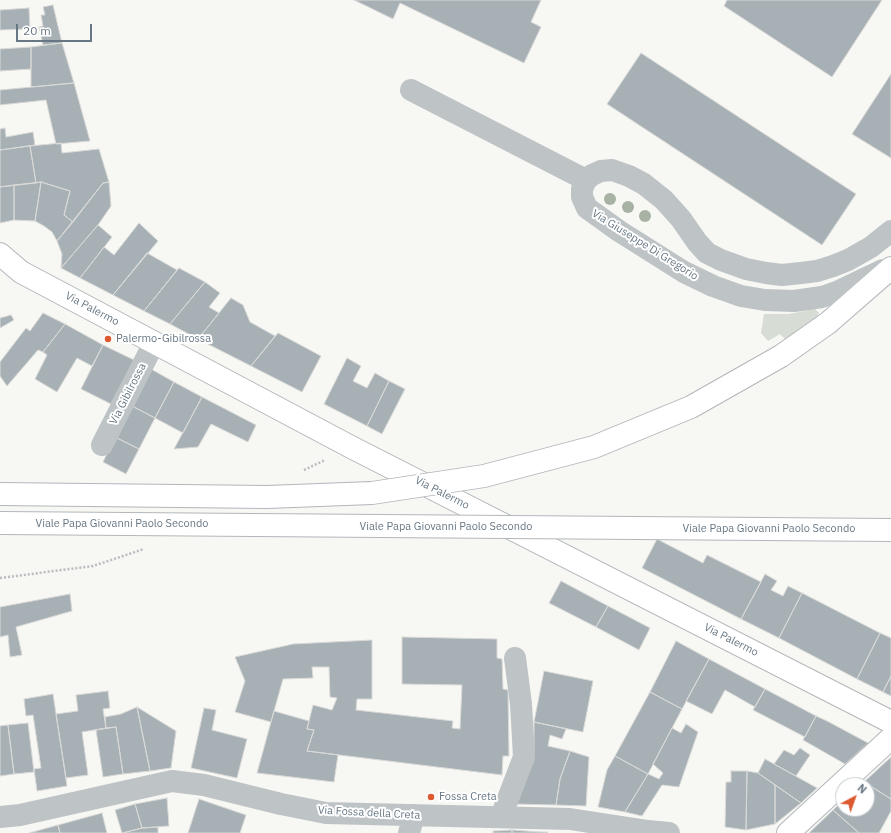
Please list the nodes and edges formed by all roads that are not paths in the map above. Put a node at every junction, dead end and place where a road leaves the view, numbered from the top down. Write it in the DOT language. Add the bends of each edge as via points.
graph roads {
  1 [pos="411,90"];
  2 [pos="586,180"];
  3 [pos="891,231"];
  4 [pos="0,254"];
  5 [pos="891,267"];
  6 [pos="154,343"];
  7 [pos="102,445"];
  8 [pos="0,494"];
  9 [pos="0,523"];
  10 [pos="891,530"];
  11 [pos="515,658"];
  12 [pos="891,722"];
  13 [pos="891,738"];
  14 [pos="0,817"];
  15 [pos="502,817"];
  16 [pos="412,824"];
  17 [pos="467,825"];
  18 [pos="649,832"];
  19 [pos="669,833"];
  20 [pos="788,833"];
  1 -- 2 [label="street"];
  2 -- 3 [label="street" via="601,171 612,170 629,176 664,200 707,253 746,269 766,273 801,273 833,266 871,247"];
  2 -- 5 [label="street, Via Giuseppe Di Gregorio" via="582,196 586,208 684,272 741,296 794,301 822,297 839,292"];
  4 -- 6 [label="main road, Via Palermo" via="21,272"];
  5 -- 8 [label="main road, bridge" via="828,322 781,356 691,407 601,444 484,476 372,493 267,497"];
  6 -- 7 [label="street, Via Gibilrossa"];
  6 -- 12 [label="main road, Via Palermo"];
  9 -- 10 [label="main road, Viale Papa Giovanni Paolo Secondo, bridge"];
  11 -- 15 [label="street" via="524,757"];
  13 -- 20 [label="main road"];
  14 -- 16 [label="street, Via Fossa della Creta" via="20,815 172,781 204,785 326,813"];
  15 -- 17 [label="street, Via Fossa della Creta"];
  15 -- 18 [label="street, Via Fossa della Creta" via="570,819"];
  16 -- 17 [label="street, Via Fossa della Creta"];
  18 -- 19 [label="street, Via Fossa della Creta"];
}
